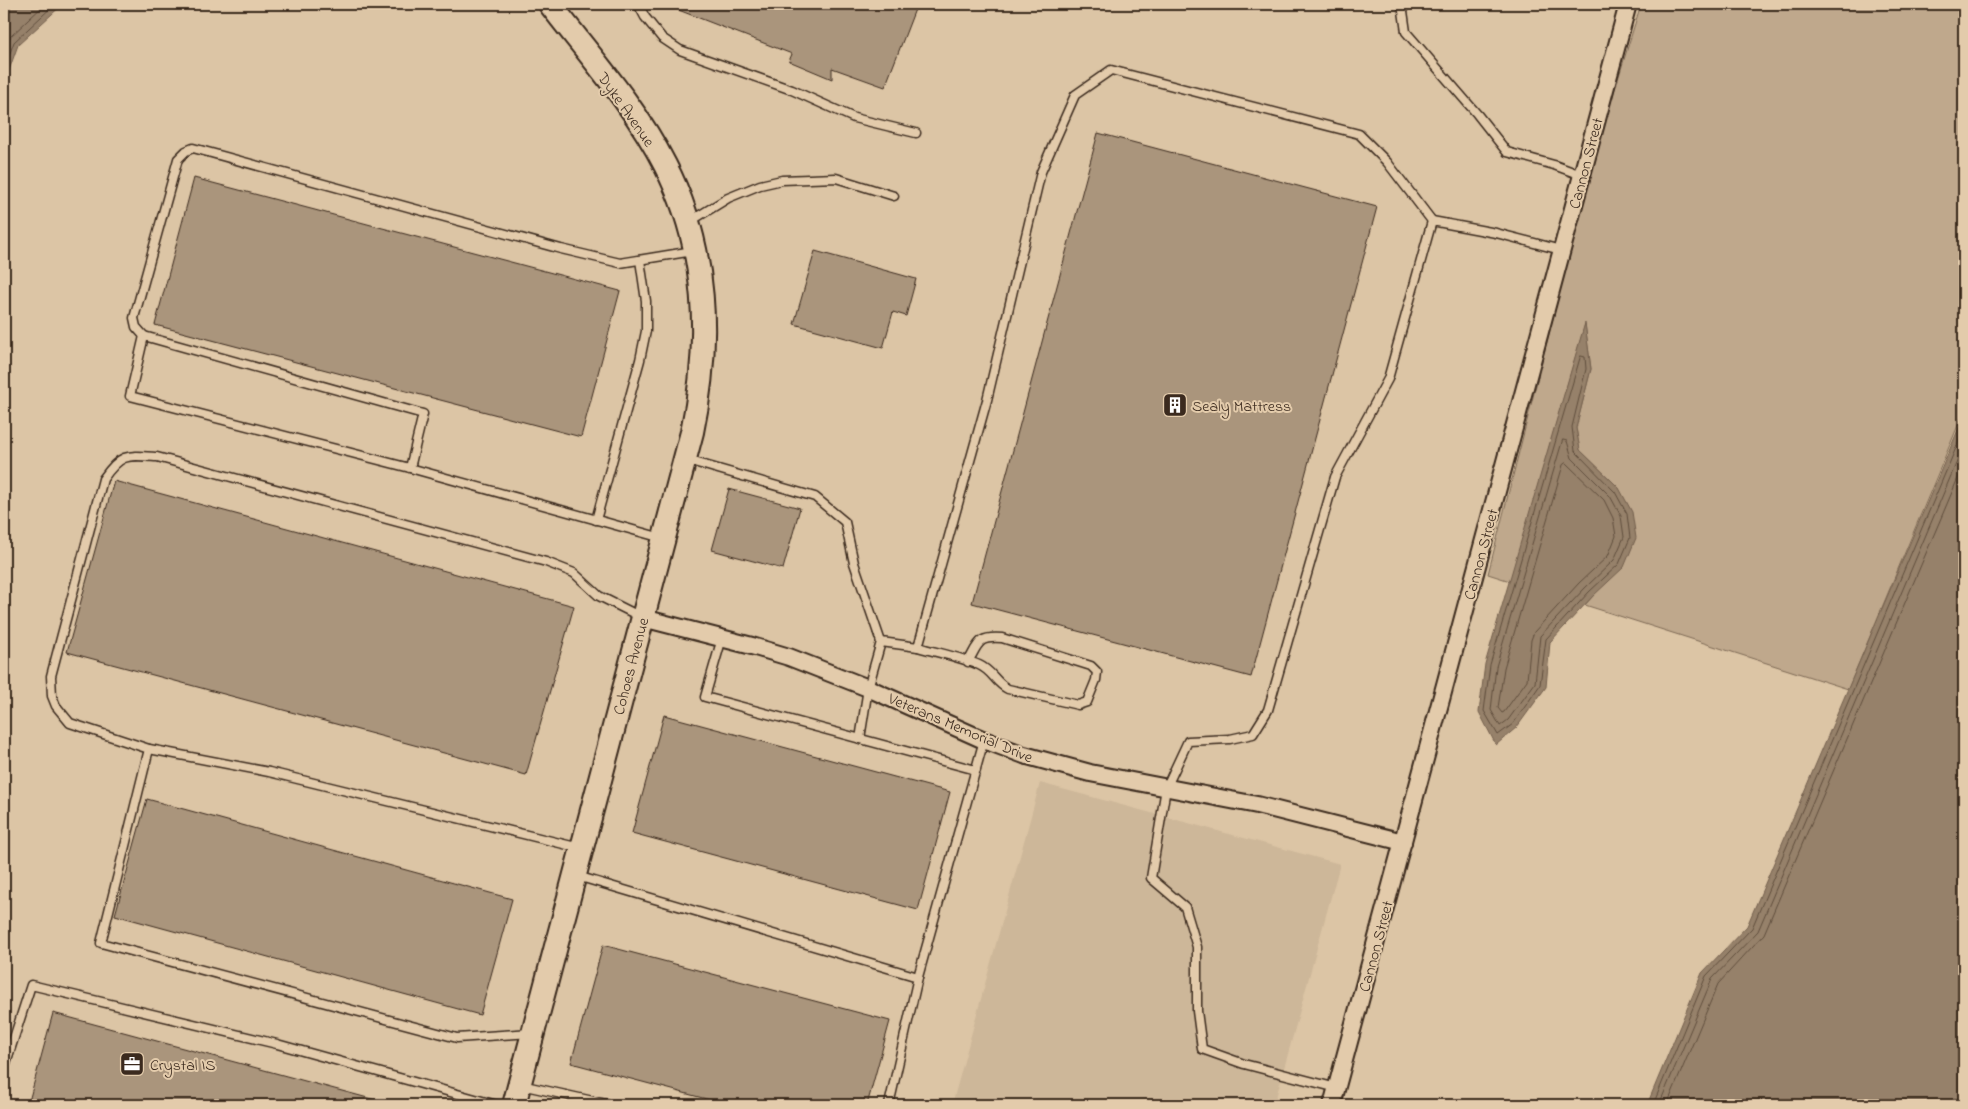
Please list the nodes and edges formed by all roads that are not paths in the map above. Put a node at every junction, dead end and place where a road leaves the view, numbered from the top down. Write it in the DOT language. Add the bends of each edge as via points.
graph roads {
  1 [pos="550,4"];
  2 [pos="638,4"];
  3 [pos="1402,4"];
  4 [pos="1628,4"];
  5 [pos="916,133"];
  6 [pos="1582,175"];
  7 [pos="894,196"];
  8 [pos="1432,221"];
  9 [pos="688,223"];
  10 [pos="1562,250"];
  11 [pos="695,251"];
  12 [pos="640,260"];
  13 [pos="144,336"];
  14 [pos="685,459"];
  15 [pos="410,468"];
  16 [pos="596,520"];
  17 [pos="664,538"];
  18 [pos="643,618"];
  19 [pos="722,638"];
  20 [pos="881,642"];
  21 [pos="918,648"];
  22 [pos="968,662"];
  23 [pos="868,688"];
  24 [pos="860,738"];
  25 [pos="984,740"];
  26 [pos="149,749"];
  27 [pos="976,770"];
  28 [pos="1166,788"];
  29 [pos="1403,842"];
  30 [pos="582,849"];
  31 [pos="575,875"];
  32 [pos="918,977"];
  33 [pos="533,1033"];
  34 [pos="4,1069"];
  35 [pos="1337,1088"];
  36 [pos="516,1095"];
  37 [pos="497,1105"];
  38 [pos="611,1105"];
  39 [pos="889,1105"];
  40 [pos="1332,1105"];
  1 -- 9 [label="street, Dyke Avenue" via="649,136 666,165"];
  2 -- 5 [label="lane" via="662,38 680,50 792,90 854,118"];
  3 -- 6 [label="lane" via="1406,32 1507,152"];
  4 -- 6 [label="street, Cannon Street"];
  6 -- 10 [label="street, Cannon Street"];
  7 -- 9 [label="lane" via="836,178 782,180 728,198"];
  8 -- 10 [label="lane"];
  8 -- 21 [label="lane" via="1387,162 1358,134 1111,70 1075,95 1041,172 984,409"];
  8 -- 28 [label="lane" via="1388,379 1335,477 1268,710 1253,734 1230,739 1188,741"];
  9 -- 11 [label="street, Cohoes Avenue"];
  10 -- 29 [label="street, Cannon Street"];
  11 -- 12 [label="lane"];
  11 -- 14 [label="street, Cohoes Avenue" via="705,322 704,360 700,396"];
  12 -- 13 [label="lane" via="620,263 561,249 193,148 178,158 134,318 136,327"];
  12 -- 16 [label="lane" via="646,331"];
  13 -- 15 [label="lane" via="423,414"];
  13 -- 15 [label="lane" via="130,396"];
  14 -- 17 [label="street, Cohoes Avenue"];
  14 -- 20 [label="lane" via="815,497 845,522 854,563"];
  15 -- 16 [label="lane"];
  16 -- 17 [label="lane"];
  17 -- 18 [label="street, Cohoes Avenue"];
  18 -- 19 [label="street, Veterans Memorial Drive"];
  18 -- 26 [label="lane" via="599,596 574,573 546,562 157,457 130,455 114,463 103,479 51,676 52,696 70,723"];
  18 -- 30 [label="street, Cohoes Avenue"];
  19 -- 23 [label="street, Veterans Memorial Drive" via="789,657"];
  19 -- 24 [label="lane" via="705,698"];
  20 -- 21 [label="lane"];
  20 -- 23 [label="lane"];
  21 -- 22 [label="lane"];
  22 -- 22 [label="lane" via="991,672 999,685 1008,689 1078,705 1086,702 1096,672 1091,666 996,637 981,641"];
  23 -- 24 [label="lane"];
  23 -- 25 [label="street, Veterans Memorial Drive"];
  24 -- 27 [label="lane"];
  25 -- 27 [label="lane"];
  25 -- 28 [label="street, Veterans Memorial Drive" via="1055,764"];
  26 -- 30 [label="lane" via="269,772"];
  26 -- 33 [label="lane" via="102,943 457,1038"];
  27 -- 32 [label="lane"];
  28 -- 29 [label="street, Veterans Memorial Drive" via="1257,805"];
  28 -- 35 [label="lane" via="1151,878 1186,906 1197,947 1202,1049 1244,1064"];
  29 -- 35 [label="street, Cannon Street"];
  30 -- 31 [label="street, Cohoes Avenue"];
  31 -- 32 [label="lane"];
  31 -- 33 [label="street, Cohoes Avenue"];
  32 -- 39 [label="lane"];
  33 -- 36 [label="street, Cohoes Avenue"];
  34 -- 37 [label="lane" via="31,984 276,1044"];
  35 -- 40 [label="street, Cannon Street"];
  36 -- 38 [label="lane"];
}
